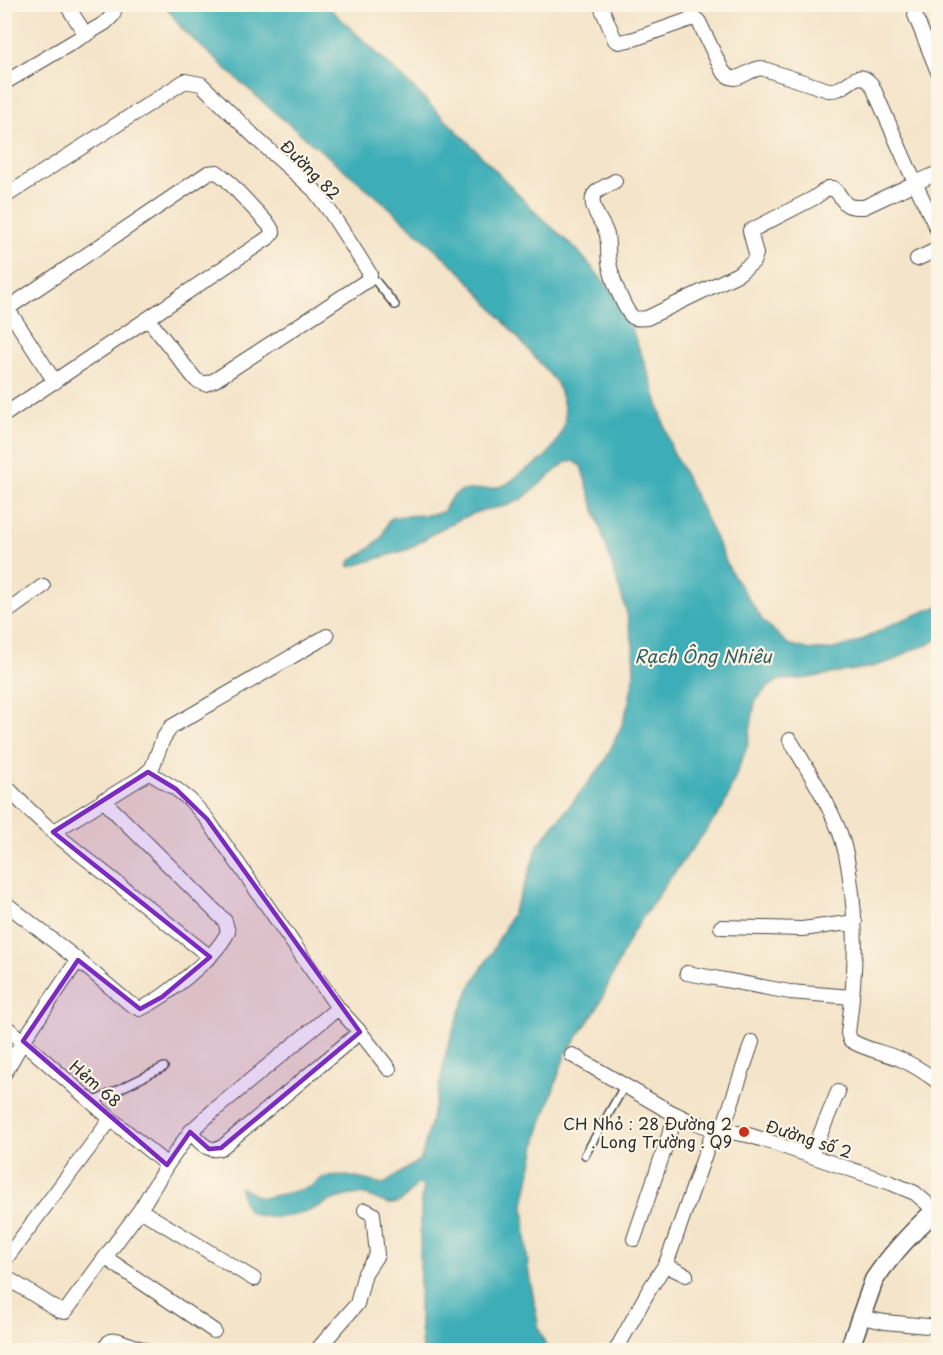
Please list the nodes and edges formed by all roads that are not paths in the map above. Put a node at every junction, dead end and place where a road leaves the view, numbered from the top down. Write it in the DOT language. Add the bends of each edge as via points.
graph roads {
  1 [pos="66,4"];
  2 [pos="116,4"];
  3 [pos="600,4"];
  4 [pos="915,15"];
  5 [pos="86,35"];
  6 [pos="939,72"];
  7 [pos="4,83"];
  8 [pos="939,173"];
  9 [pos="615,181"];
  10 [pos="915,183"];
  11 [pos="4,197"];
  12 [pos="939,231"];
  13 [pos="939,249"];
  14 [pos="917,259"];
  15 [pos="370,274"];
  16 [pos="6,305"];
  17 [pos="395,305"];
  18 [pos="148,319"];
  19 [pos="55,382"];
  20 [pos="4,415"];
  21 [pos="43,586"];
  22 [pos="4,614"];
  23 [pos="327,636"];
  24 [pos="790,740"];
  25 [pos="148,771"];
  26 [pos="4,784"];
  27 [pos="103,800"];
  28 [pos="53,831"];
  29 [pos="4,902"];
  30 [pos="855,922"];
  31 [pos="721,927"];
  32 [pos="210,957"];
  33 [pos="78,960"];
  34 [pos="687,973"];
  35 [pos="852,997"];
  36 [pos="338,1008"];
  37 [pos="4,1025"];
  38 [pos="360,1032"];
  39 [pos="23,1041"];
  40 [pos="752,1042"];
  41 [pos="572,1055"];
  42 [pos="164,1067"];
  43 [pos="389,1069"];
  44 [pos="4,1074"];
  45 [pos="939,1082"];
  46 [pos="625,1085"];
  47 [pos="838,1092"];
  48 [pos="93,1102"];
  49 [pos="676,1115"];
  50 [pos="111,1119"];
  51 [pos="718,1130"];
  52 [pos="190,1132"];
  53 [pos="585,1155"];
  54 [pos="812,1156"];
  55 [pos="167,1165"];
  56 [pos="140,1210"];
  57 [pos="365,1210"];
  58 [pos="938,1211"];
  59 [pos="634,1239"];
  60 [pos="106,1258"];
  61 [pos="4,1261"];
  62 [pos="665,1265"];
  63 [pos="4,1275"];
  64 [pos="686,1275"];
  65 [pos="254,1279"];
  66 [pos="861,1317"];
  67 [pos="939,1327"];
  68 [pos="214,1331"];
  69 [pos="103,1350"];
  70 [pos="145,1350"];
  71 [pos="317,1350"];
  72 [pos="616,1350"];
  73 [pos="849,1350"];
  1 -- 5 [label="street"];
  2 -- 5 [label="street" via="113,15"];
  3 -- 10 [label="street" via="619,42 696,19 722,70 731,79 761,68 828,90 855,78 867,78"];
  4 -- 6 [label="street"];
  5 -- 7 [label="street"];
  8 -- 10 [label="street"];
  9 -- 10 [label="street" via="595,193 593,208 607,236 612,275 627,311 638,319 738,274 755,259 750,231 828,188 836,190 847,206 864,207"];
  10 -- 12 [label="street"];
  11 -- 15 [label="street, Đường 82" via="185,81 192,81 201,84 314,190"];
  13 -- 14 [label="street"];
  15 -- 17 [label="lane"];
  15 -- 18 [label="street" via="368,280 205,384 196,380"];
  16 -- 18 [label="street" via="208,173 217,172 273,232"];
  16 -- 19 [label="street"];
  18 -- 19 [label="street"];
  19 -- 20 [label="street"];
  21 -- 22 [label="street"];
  23 -- 25 [label="street" via="171,727"];
  24 -- 30 [label="street" via="825,799 840,834"];
  25 -- 27 [label="street"];
  25 -- 36 [label="street" via="190,800 207,819"];
  26 -- 28 [label="street"];
  27 -- 28 [label="street"];
  27 -- 32 [label="street" via="225,921 228,932"];
  28 -- 32 [label="street"];
  29 -- 33 [label="street"];
  30 -- 31 [label="street" via="802,929"];
  30 -- 35 [label="street"];
  32 -- 33 [label="street" via="162,997 140,1009"];
  33 -- 39 [label="street"];
  34 -- 35 [label="street" via="790,992"];
  35 -- 45 [label="street" via="850,1040 900,1059"];
  36 -- 38 [label="street"];
  36 -- 52 [label="street"];
  37 -- 39 [label="street, Hẻm 68"];
  38 -- 43 [label="street"];
  38 -- 52 [label="street" via="221,1148 209,1149"];
  39 -- 44 [label="street"];
  39 -- 48 [label="street, Hẻm 68"];
  40 -- 51 [label="street"];
  41 -- 46 [label="street, Đường số 2"];
  42 -- 48 [label="lane"];
  46 -- 49 [label="street, Đường số 2"];
  46 -- 53 [label="lane"];
  47 -- 54 [label="street"];
  48 -- 50 [label="street, Hẻm 68"];
  49 -- 51 [label="street, Đường số 2"];
  49 -- 59 [label="street"];
  50 -- 55 [label="street, Hẻm 68"];
  50 -- 61 [label="street"];
  51 -- 54 [label="street, Đường số 2" via="748,1135"];
  51 -- 62 [label="street"];
  52 -- 55 [label="street"];
  54 -- 58 [label="street, Đường số 2" via="915,1193"];
  55 -- 56 [label="street"];
  56 -- 60 [label="street"];
  56 -- 65 [label="street"];
  57 -- 71 [label="street" via="372,1214 377,1255 365,1273 357,1304"];
  58 -- 66 [label="main road" via="881,1270"];
  60 -- 63 [label="street" via="65,1312"];
  60 -- 68 [label="street"];
  62 -- 64 [label="street"];
  62 -- 72 [label="street"];
  66 -- 67 [label="street"];
  66 -- 73 [label="main road"];
  69 -- 70 [label="street" via="110,1341 117,1340"];
}
